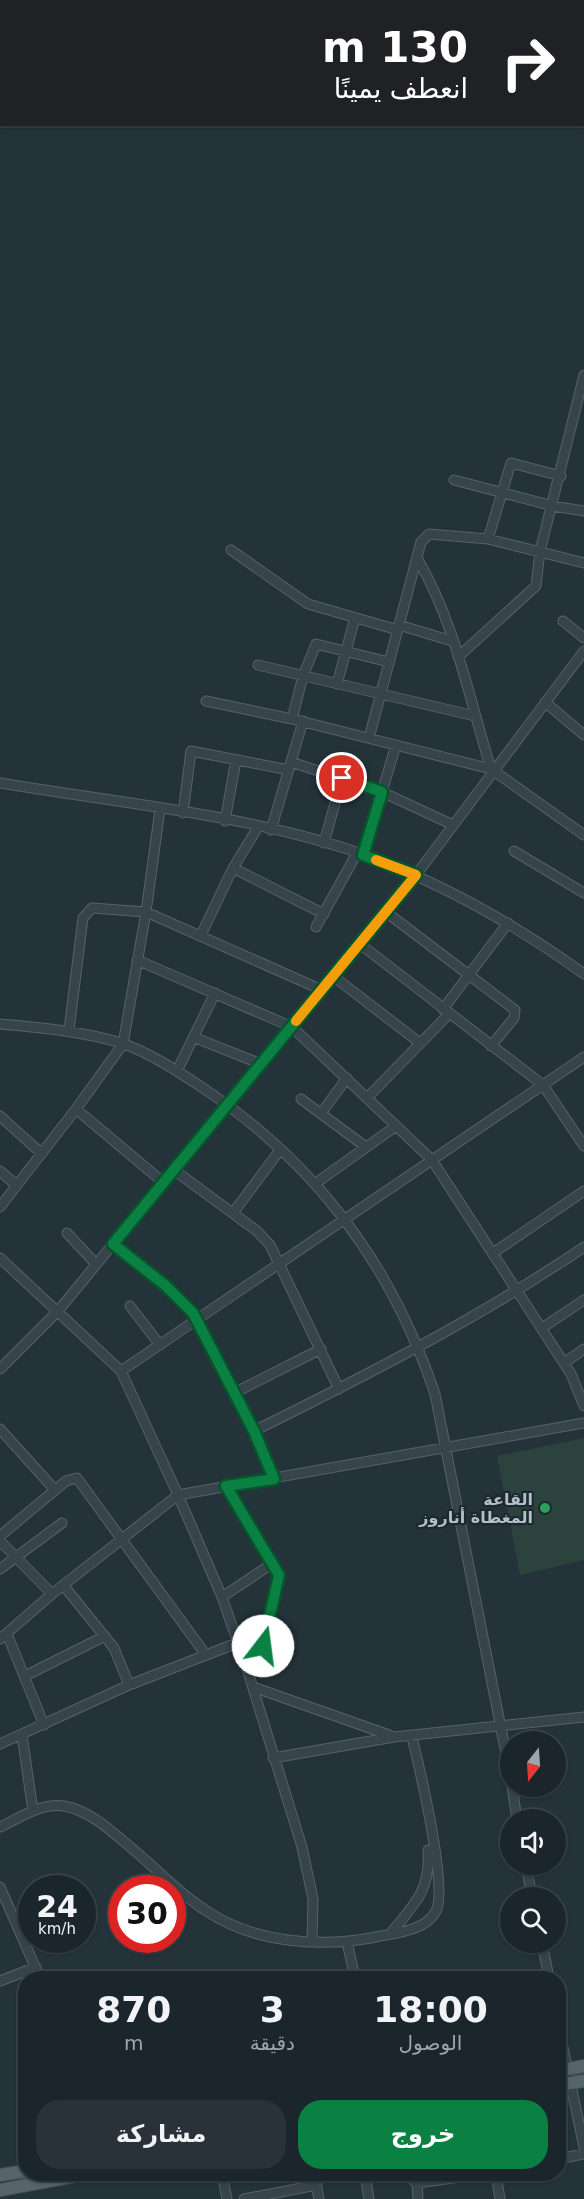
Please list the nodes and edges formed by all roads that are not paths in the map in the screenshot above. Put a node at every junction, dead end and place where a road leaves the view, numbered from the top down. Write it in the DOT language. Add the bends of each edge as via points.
graph roads {
  1 [pos="584,375"];
  2 [pos="561,476"];
  3 [pos="454,480"];
  4 [pos="501,492"];
  5 [pos="553,506"];
  6 [pos="584,511"];
  7 [pos="488,539"];
  8 [pos="231,550"];
  9 [pos="540,551"];
  10 [pos="417,558"];
  11 [pos="584,563"];
  12 [pos="355,618"];
  13 [pos="563,621"];
  14 [pos="399,627"];
  15 [pos="584,638"];
  16 [pos="452,641"];
  17 [pos="346,650"];
  18 [pos="584,651"];
  19 [pos="458,657"];
  20 [pos="390,662"];
  21 [pos="258,664"];
  22 [pos="303,676"];
  23 [pos="337,684"];
  24 [pos="381,695"];
  25 [pos="207,701"];
  26 [pos="545,702"];
  27 [pos="475,716"];
  28 [pos="292,719"];
  29 [pos="303,722"];
  30 [pos="583,733"];
  31 [pos="369,738"];
  32 [pos="396,745"];
  33 [pos="236,760"];
  34 [pos="290,766"];
  35 [pos="492,770"];
  36 [pos="342,778"];
  37 [pos="0,783"];
  38 [pos="382,792"];
  39 [pos="160,809"];
  40 [pos="183,813"];
  41 [pos="225,821"];
  42 [pos="453,825"];
  43 [pos="258,827"];
  44 [pos="271,830"];
  45 [pos="584,835"];
  46 [pos="324,843"];
  47 [pos="514,851"];
  48 [pos="360,854"];
  49 [pos="233,868"];
  50 [pos="416,875"];
  51 [pos="584,892"];
  52 [pos="146,912"];
  53 [pos="386,912"];
  54 [pos="324,914"];
  55 [pos="508,923"];
  56 [pos="316,927"];
  57 [pos="201,935"];
  58 [pos="360,944"];
  59 [pos="137,960"];
  60 [pos="584,974"];
  61 [pos="470,975"];
  62 [pos="333,976"];
  63 [pos="322,990"];
  64 [pos="214,993"];
  65 [pos="446,1011"];
  66 [pos="0,1024"];
  67 [pos="292,1027"];
  68 [pos="69,1030"];
  69 [pos="193,1037"];
  70 [pos="420,1043"];
  71 [pos="123,1044"];
  72 [pos="491,1046"];
  73 [pos="584,1057"];
  74 [pos="261,1064"];
  75 [pos="177,1071"];
  76 [pos="346,1078"];
  77 [pos="543,1085"];
  78 [pos="367,1098"];
  79 [pos="301,1099"];
  80 [pos="228,1104"];
  81 [pos="76,1109"];
  82 [pos="322,1112"];
  83 [pos="0,1116"];
  84 [pos="396,1126"];
  85 [pos="583,1141"];
  86 [pos="366,1148"];
  87 [pos="280,1150"];
  88 [pos="41,1153"];
  89 [pos="432,1160"];
  90 [pos="174,1170"];
  91 [pos="0,1171"];
  92 [pos="164,1183"];
  93 [pos="316,1183"];
  94 [pos="16,1185"];
  95 [pos="584,1191"];
  96 [pos="0,1207"];
  97 [pos="233,1213"];
  98 [pos="346,1218"];
  99 [pos="67,1233"];
  100 [pos="113,1244"];
  101 [pos="584,1247"];
  102 [pos="494,1253"];
  103 [pos="0,1258"];
  104 [pos="280,1263"];
  105 [pos="96,1264"];
  106 [pos="519,1291"];
  107 [pos="584,1300"];
  108 [pos="130,1306"];
  109 [pos="58,1311"];
  110 [pos="197,1320"];
  111 [pos="542,1328"];
  112 [pos="160,1345"];
  113 [pos="419,1348"];
  114 [pos="321,1349"];
  115 [pos="584,1349"];
  116 [pos="564,1363"];
  117 [pos="0,1369"];
  118 [pos="121,1371"];
  119 [pos="339,1389"];
  120 [pos="234,1393"];
  121 [pos="584,1406"];
  122 [pos="584,1423"];
  123 [pos="0,1429"];
  124 [pos="254,1431"];
  125 [pos="447,1448"];
  126 [pos="274,1479"];
  127 [pos="226,1486"];
  128 [pos="55,1490"];
  129 [pos="178,1495"];
  130 [pos="62,1523"];
  131 [pos="0,1536"];
  132 [pos="123,1539"];
  133 [pos="0,1541"];
  134 [pos="15,1556"];
  135 [pos="273,1563"];
  136 [pos="0,1569"];
  137 [pos="64,1586"];
  138 [pos="52,1594"];
  139 [pos="222,1598"];
  140 [pos="3,1636"];
  141 [pos="105,1636"];
  142 [pos="237,1643"];
  143 [pos="206,1655"];
  144 [pos="248,1672"];
  145 [pos="25,1676"];
  146 [pos="129,1685"];
  147 [pos="253,1687"];
  148 [pos="584,1717"];
  149 [pos="44,1725"];
  150 [pos="503,1727"];
  151 [pos="504,1731"];
  152 [pos="22,1735"];
  153 [pos="394,1737"];
  154 [pos="412,1737"];
  155 [pos="0,1744"];
  156 [pos="273,1758"];
  157 [pos="33,1811"];
  158 [pos="0,1827"];
  159 [pos="432,1878"];
  160 [pos="0,1887"];
  161 [pos="390,1934"];
  162 [pos="312,1942"];
  163 [pos="348,1942"];
  164 [pos="544,1953"];
  165 [pos="36,1967"];
  166 [pos="26,1971"];
  167 [pos="37,1971"];
  168 [pos="354,1971"];
  169 [pos="548,1971"];
  170 [pos="18,1974"];
  171 [pos="0,1981"];
  172 [pos="584,2066"];
  173 [pos="566,2069"];
  174 [pos="584,2081"];
  175 [pos="566,2084"];
  176 [pos="566,2090"];
  177 [pos="584,2147"];
  178 [pos="584,2154"];
  179 [pos="566,2157"];
  180 [pos="18,2172"];
  181 [pos="0,2175"];
  182 [pos="48,2181"];
  183 [pos="223,2181"];
  184 [pos="316,2181"];
  185 [pos="365,2181"];
  186 [pos="414,2181"];
  187 [pos="430,2181"];
  188 [pos="497,2181"];
  189 [pos="417,2183"];
  190 [pos="317,2186"];
  191 [pos="0,2190"];
  192 [pos="278,2196"];
  193 [pos="365,2198"];
  194 [pos="227,2199"];
  195 [pos="244,2199"];
  196 [pos="319,2199"];
  197 [pos="418,2199"];
  198 [pos="500,2199"];
  1 -- 2 [label="street"];
  2 -- 4 [label="street" via="512,463"];
  2 -- 5 [label="street"];
  3 -- 4 [label="street"];
  4 -- 5 [label="street"];
  4 -- 7 [label="street"];
  5 -- 6 [label="street"];
  5 -- 9 [label="street"];
  7 -- 9 [label="street"];
  7 -- 10 [label="street" via="429,534 421,542"];
  8 -- 12 [label="street" via="308,604"];
  9 -- 11 [label="street"];
  9 -- 19 [label="street" via="539,578 530,594"];
  10 -- 14 [label="street"];
  10 -- 16 [label="street" via="434,586"];
  12 -- 14 [label="street"];
  12 -- 17 [label="street"];
  13 -- 15 [label="street"];
  14 -- 16 [label="street"];
  14 -- 20 [label="street"];
  16 -- 19 [label="street"];
  17 -- 20 [label="street"];
  17 -- 22 [label="street" via="316,644"];
  17 -- 23 [label="street"];
  18 -- 26 [label="street"];
  19 -- 27 [label="street"];
  20 -- 24 [label="street"];
  21 -- 22 [label="street"];
  22 -- 23 [label="street"];
  22 -- 28 [label="street"];
  23 -- 24 [label="street"];
  24 -- 27 [label="street"];
  24 -- 31 [label="street"];
  25 -- 28 [label="street"];
  26 -- 30 [label="street"];
  26 -- 35 [label="street"];
  27 -- 35 [label="street"];
  28 -- 29 [label="street"];
  29 -- 31 [label="street"];
  29 -- 34 [label="street"];
  31 -- 32 [label="street"];
  32 -- 35 [label="street"];
  32 -- 38 [label="street"];
  33 -- 34 [label="street"];
  33 -- 40 [label="street" via="191,751"];
  33 -- 41 [label="street"];
  34 -- 36 [label="street"];
  34 -- 44 [label="street"];
  35 -- 42 [label="street"];
  35 -- 45 [label="street"];
  36 -- 38 [label="street"];
  36 -- 46 [label="street"];
  37 -- 39 [label="street"];
  38 -- 42 [label="street"];
  38 -- 48 [label="street"];
  39 -- 40 [label="street"];
  39 -- 52 [label="street"];
  40 -- 41 [label="street"];
  41 -- 43 [label="street"];
  42 -- 50 [label="street"];
  43 -- 44 [label="street"];
  43 -- 49 [label="street"];
  44 -- 46 [label="street"];
  46 -- 48 [label="street"];
  47 -- 51 [label="street"];
  48 -- 50 [label="street"];
  48 -- 54 [label="street"];
  49 -- 54 [label="street"];
  49 -- 57 [label="street"];
  50 -- 53 [label="street"];
  50 -- 55 [label="street"];
  52 -- 57 [label="street"];
  52 -- 59 [label="street"];
  52 -- 68 [label="street" via="100,907 83,918"];
  53 -- 58 [label="street"];
  53 -- 61 [label="street"];
  54 -- 56 [label="street"];
  55 -- 60 [label="street"];
  55 -- 61 [label="street"];
  57 -- 63 [label="street"];
  58 -- 62 [label="street"];
  58 -- 65 [label="street"];
  59 -- 64 [label="street"];
  59 -- 71 [label="street"];
  61 -- 65 [label="street"];
  61 -- 72 [label="street" via="515,1010 514,1018"];
  62 -- 63 [label="street"];
  62 -- 70 [label="street"];
  63 -- 67 [label="street"];
  64 -- 67 [label="street"];
  64 -- 69 [label="street"];
  65 -- 70 [label="street"];
  65 -- 72 [label="street"];
  66 -- 68 [label="street"];
  67 -- 74 [label="street"];
  67 -- 76 [label="street"];
  68 -- 71 [label="street"];
  69 -- 74 [label="street"];
  69 -- 75 [label="street"];
  70 -- 78 [label="street"];
  71 -- 75 [label="street"];
  71 -- 81 [label="street"];
  72 -- 77 [label="street"];
  73 -- 77 [label="street"];
  74 -- 80 [label="street"];
  75 -- 80 [label="street"];
  76 -- 78 [label="street"];
  76 -- 82 [label="street"];
  77 -- 85 [label="street"];
  77 -- 89 [label="street"];
  78 -- 84 [label="street"];
  79 -- 82 [label="street"];
  80 -- 87 [label="street"];
  80 -- 90 [label="street"];
  81 -- 88 [label="street"];
  81 -- 92 [label="street"];
  82 -- 86 [label="street"];
  83 -- 88 [label="street"];
  84 -- 86 [label="street"];
  84 -- 89 [label="street"];
  86 -- 93 [label="street"];
  87 -- 93 [label="street"];
  87 -- 97 [label="street"];
  88 -- 94 [label="street"];
  89 -- 98 [label="street"];
  89 -- 102 [label="street"];
  90 -- 92 [label="street"];
  90 -- 97 [label="street"];
  91 -- 94 [label="street"];
  92 -- 100 [label="street"];
  93 -- 98 [label="street"];
  94 -- 96 [label="street"];
  95 -- 102 [label="street"];
  97 -- 104 [label="street" via="265,1239"];
  98 -- 104 [label="street"];
  98 -- 113 [label="street" via="379,1269"];
  99 -- 105 [label="street"];
  100 -- 105 [label="street"];
  100 -- 110 [label="street" via="166,1286"];
  101 -- 106 [label="street"];
  102 -- 106 [label="street"];
  103 -- 109 [label="street"];
  104 -- 110 [label="street"];
  104 -- 114 [label="street"];
  105 -- 109 [label="street"];
  106 -- 111 [label="street"];
  106 -- 113 [label="street"];
  107 -- 111 [label="street"];
  108 -- 112 [label="street"];
  109 -- 117 [label="street"];
  109 -- 118 [label="street"];
  110 -- 112 [label="street"];
  110 -- 120 [label="street"];
  111 -- 116 [label="street"];
  112 -- 118 [label="street"];
  113 -- 119 [label="street"];
  113 -- 125 [label="street" via="435,1394"];
  114 -- 119 [label="street"];
  114 -- 120 [label="street"];
  115 -- 116 [label="street"];
  116 -- 121 [label="street"];
  118 -- 129 [label="street"];
  119 -- 124 [label="street"];
  120 -- 124 [label="street"];
  122 -- 125 [label="street"];
  123 -- 128 [label="street"];
  124 -- 126 [label="street"];
  125 -- 126 [label="street"];
  125 -- 150 [label="street"];
  126 -- 127 [label="street"];
  127 -- 129 [label="street"];
  127 -- 135 [label="street"];
  128 -- 131 [label="street"];
  128 -- 132 [label="street" via="77,1478"];
  129 -- 132 [label="street"];
  129 -- 139 [label="street"];
  130 -- 134 [label="street"];
  132 -- 137 [label="street"];
  132 -- 143 [label="street"];
  133 -- 134 [label="street"];
  134 -- 136 [label="street"];
  134 -- 138 [label="street"];
  135 -- 139 [label="street"];
  135 -- 144 [label="street" via="279,1581 263,1646"];
  137 -- 138 [label="street"];
  137 -- 141 [label="street"];
  138 -- 140 [label="street"];
  139 -- 142 [label="street"];
  140 -- 145 [label="street"];
  141 -- 145 [label="street"];
  141 -- 146 [label="street"];
  142 -- 143 [label="street"];
  142 -- 144 [label="street"];
  143 -- 146 [label="street"];
  144 -- 147 [label="street"];
  145 -- 149 [label="street"];
  146 -- 149 [label="street"];
  147 -- 153 [label="street"];
  147 -- 156 [label="street"];
  148 -- 150 [label="street"];
  149 -- 152 [label="street"];
  150 -- 151 [label="street"];
  150 -- 154 [label="street"];
  152 -- 155 [label="street"];
  152 -- 157 [label="street"];
  153 -- 154 [label="street"];
  153 -- 156 [label="street"];
  154 -- 159 [label="street" via="431,1824"];
  156 -- 162 [label="street" via="311,1881"];
  157 -- 158 [label="street"];
  157 -- 162 [label="street" via="63,1806 88,1814 191,1901 217,1918 245,1930"];
  159 -- 161 [label="street"];
  159 -- 161 [label="street" via="439,1900 432,1916 419,1926"];
  160 -- 165 [label="street"];
  161 -- 163 [label="street"];
  162 -- 163 [label="street"];
  163 -- 168 [label="street"];
  164 -- 169 [label="street"];
  165 -- 166 [label="street"];
  165 -- 167 [label="street"];
  170 -- 171 [label="street"];
  172 -- 173 [label="main road"];
  174 -- 175 [label="main road"];
  176 -- 177 [label="street"];
  178 -- 179 [label="street"];
  180 -- 181 [label="main road"];
  182 -- 191 [label="main road"];
  183 -- 194 [label="street"];
  184 -- 190 [label="street"];
  185 -- 193 [label="street"];
  186 -- 189 [label="street"];
  187 -- 189 [label="street"];
  188 -- 198 [label="street"];
  189 -- 197 [label="street"];
  190 -- 192 [label="street"];
  190 -- 196 [label="street"];
  192 -- 195 [label="street"];
}
